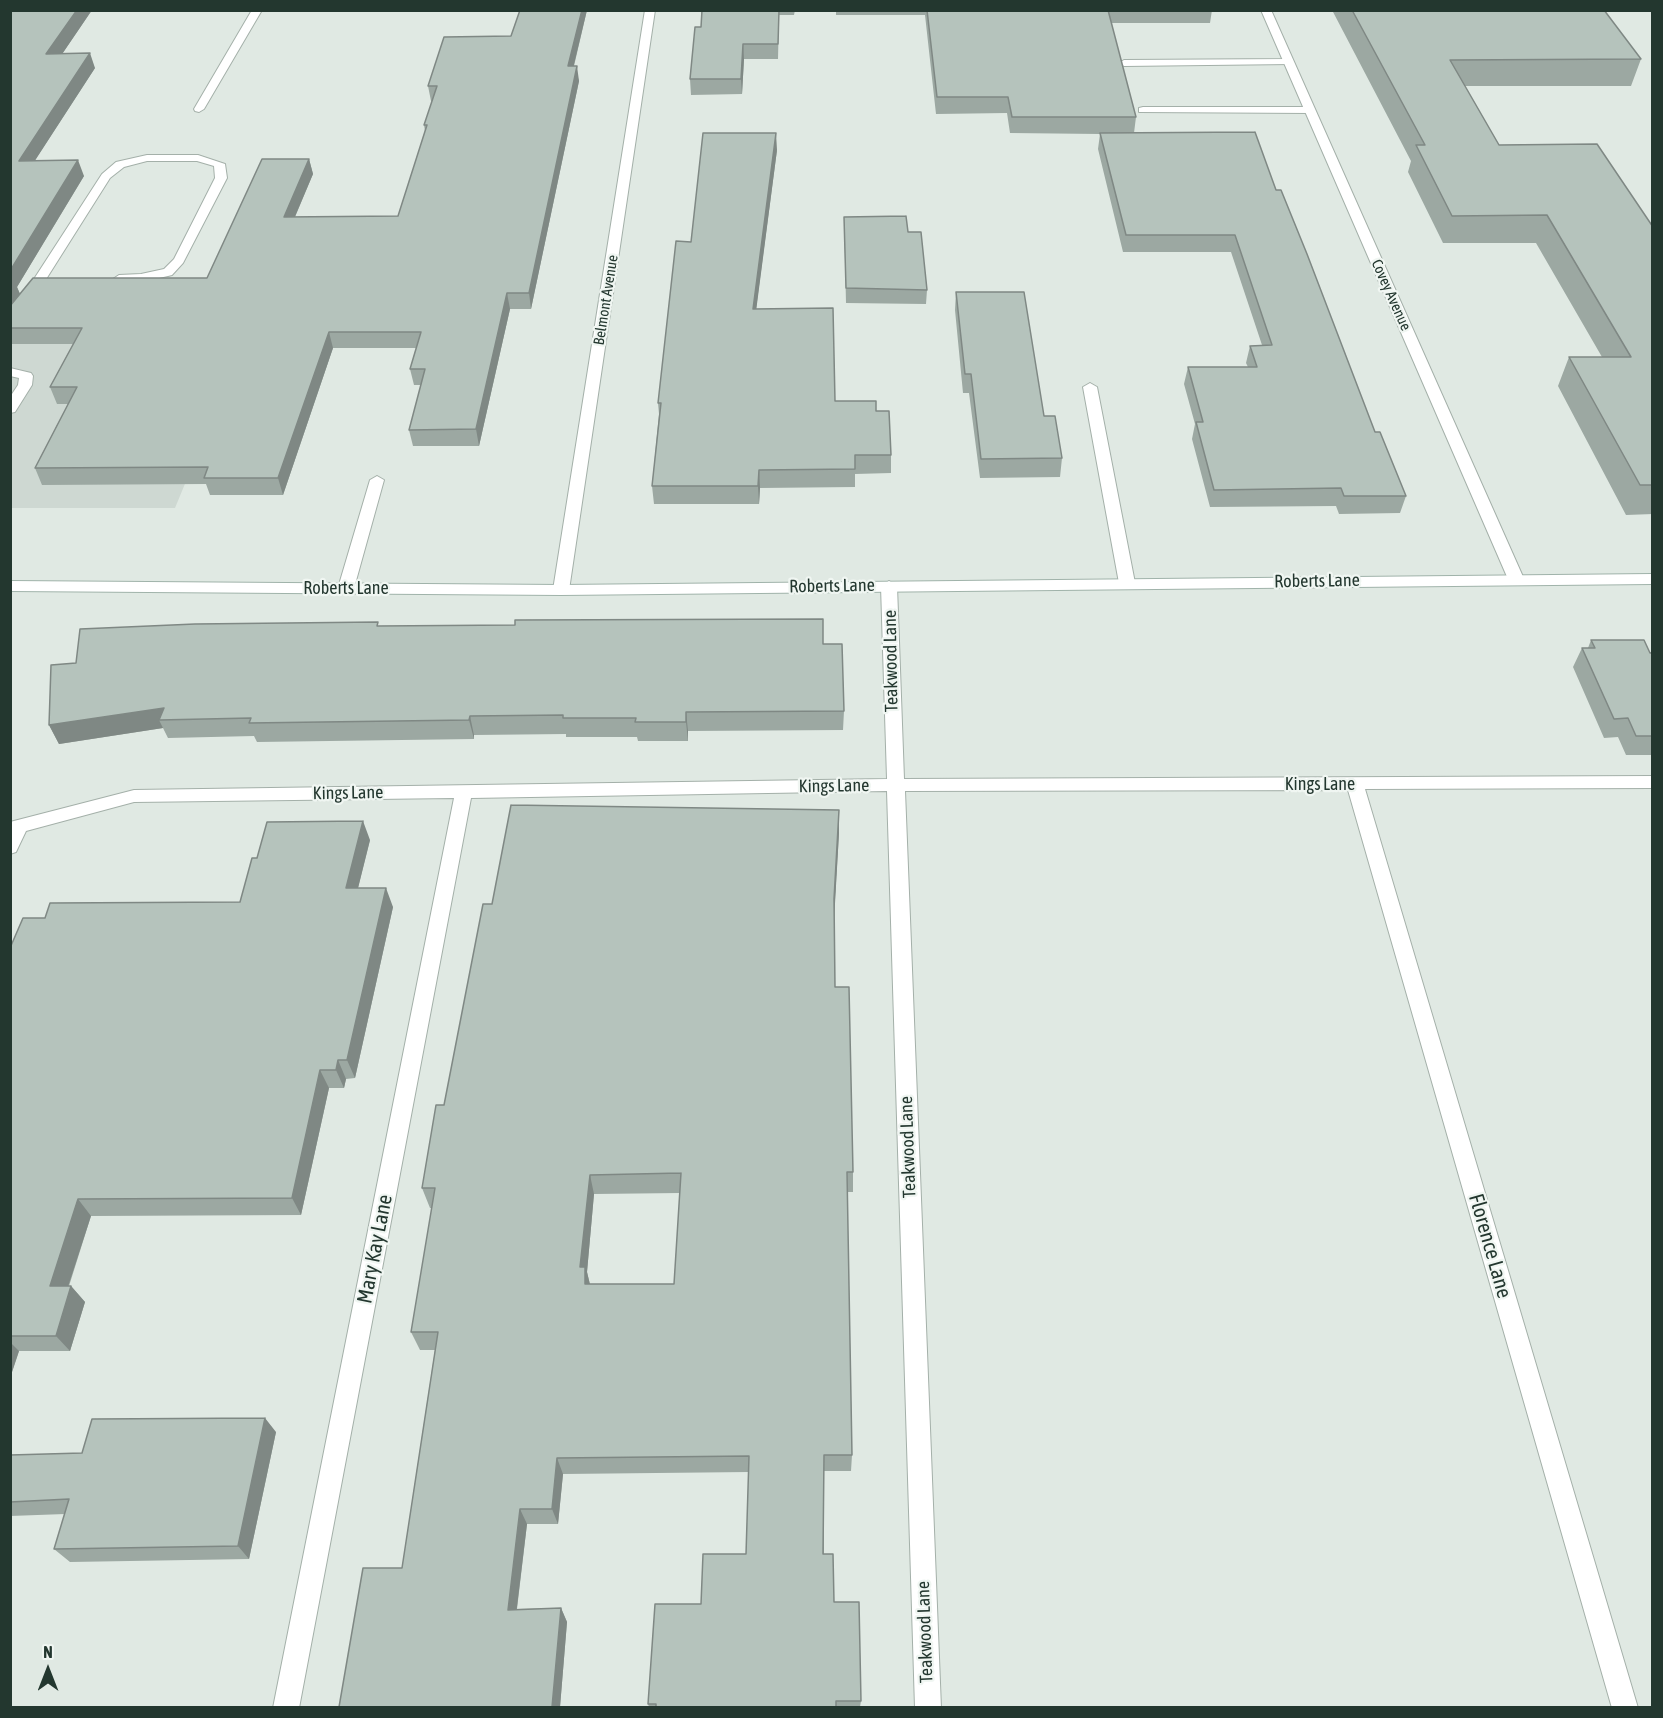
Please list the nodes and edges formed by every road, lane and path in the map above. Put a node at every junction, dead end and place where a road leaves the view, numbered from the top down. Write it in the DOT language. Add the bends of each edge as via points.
graph roads {
  1 [pos="257,10"];
  2 [pos="650,10"];
  3 [pos="1266,10"];
  4 [pos="1288,62"];
  5 [pos="1124,63"];
  6 [pos="200,109"];
  7 [pos="1143,110"];
  8 [pos="1310,110"];
  9 [pos="107,279"];
  10 [pos="10,319"];
  11 [pos="10,372"];
  12 [pos="1090,387"];
  13 [pos="10,409"];
  14 [pos="377,480"];
  15 [pos="1516,579"];
  16 [pos="1653,579"];
  17 [pos="1127,583"];
  18 [pos="10,586"];
  19 [pos="889,586"];
  20 [pos="346,588"];
  21 [pos="561,590"];
  22 [pos="1653,782"];
  23 [pos="1355,784"];
  24 [pos="894,785"];
  25 [pos="464,791"];
  26 [pos="15,829"];
  27 [pos="10,847"];
  28 [pos="286,1707"];
  29 [pos="928,1707"];
  30 [pos="1625,1707"];
  1 -- 6 [label="street"];
  2 -- 21 [label="street, Belmont Avenue"];
  3 -- 4 [label="street, Covey Avenue"];
  4 -- 5 [label="street"];
  4 -- 8 [label="street, Covey Avenue"];
  7 -- 8 [label="street"];
  8 -- 15 [label="street, Covey Avenue"];
  9 -- 10 [label="street" via="168,272 179,260 221,178 219,164 198,158 147,158 120,164 106,176 45,281"];
  11 -- 13 [label="street" via="26,376 25,385"];
  12 -- 17 [label="street"];
  14 -- 20 [label="street"];
  15 -- 16 [label="street, Roberts Lane"];
  15 -- 17 [label="street, Roberts Lane"];
  17 -- 19 [label="street, Roberts Lane"];
  18 -- 20 [label="street, Roberts Lane"];
  19 -- 21 [label="street, Roberts Lane"];
  19 -- 24 [label="street, Teakwood Lane"];
  20 -- 21 [label="street, Roberts Lane"];
  22 -- 23 [label="street, Kings Lane"];
  23 -- 24 [label="street, Kings Lane"];
  23 -- 30 [label="street, Florence Lane"];
  24 -- 25 [label="street, Kings Lane"];
  24 -- 29 [label="street, Teakwood Lane"];
  25 -- 26 [label="street, Kings Lane" via="134,796"];
  25 -- 28 [label="street, Mary Kay Lane"];
  26 -- 27 [label="street"];
}
